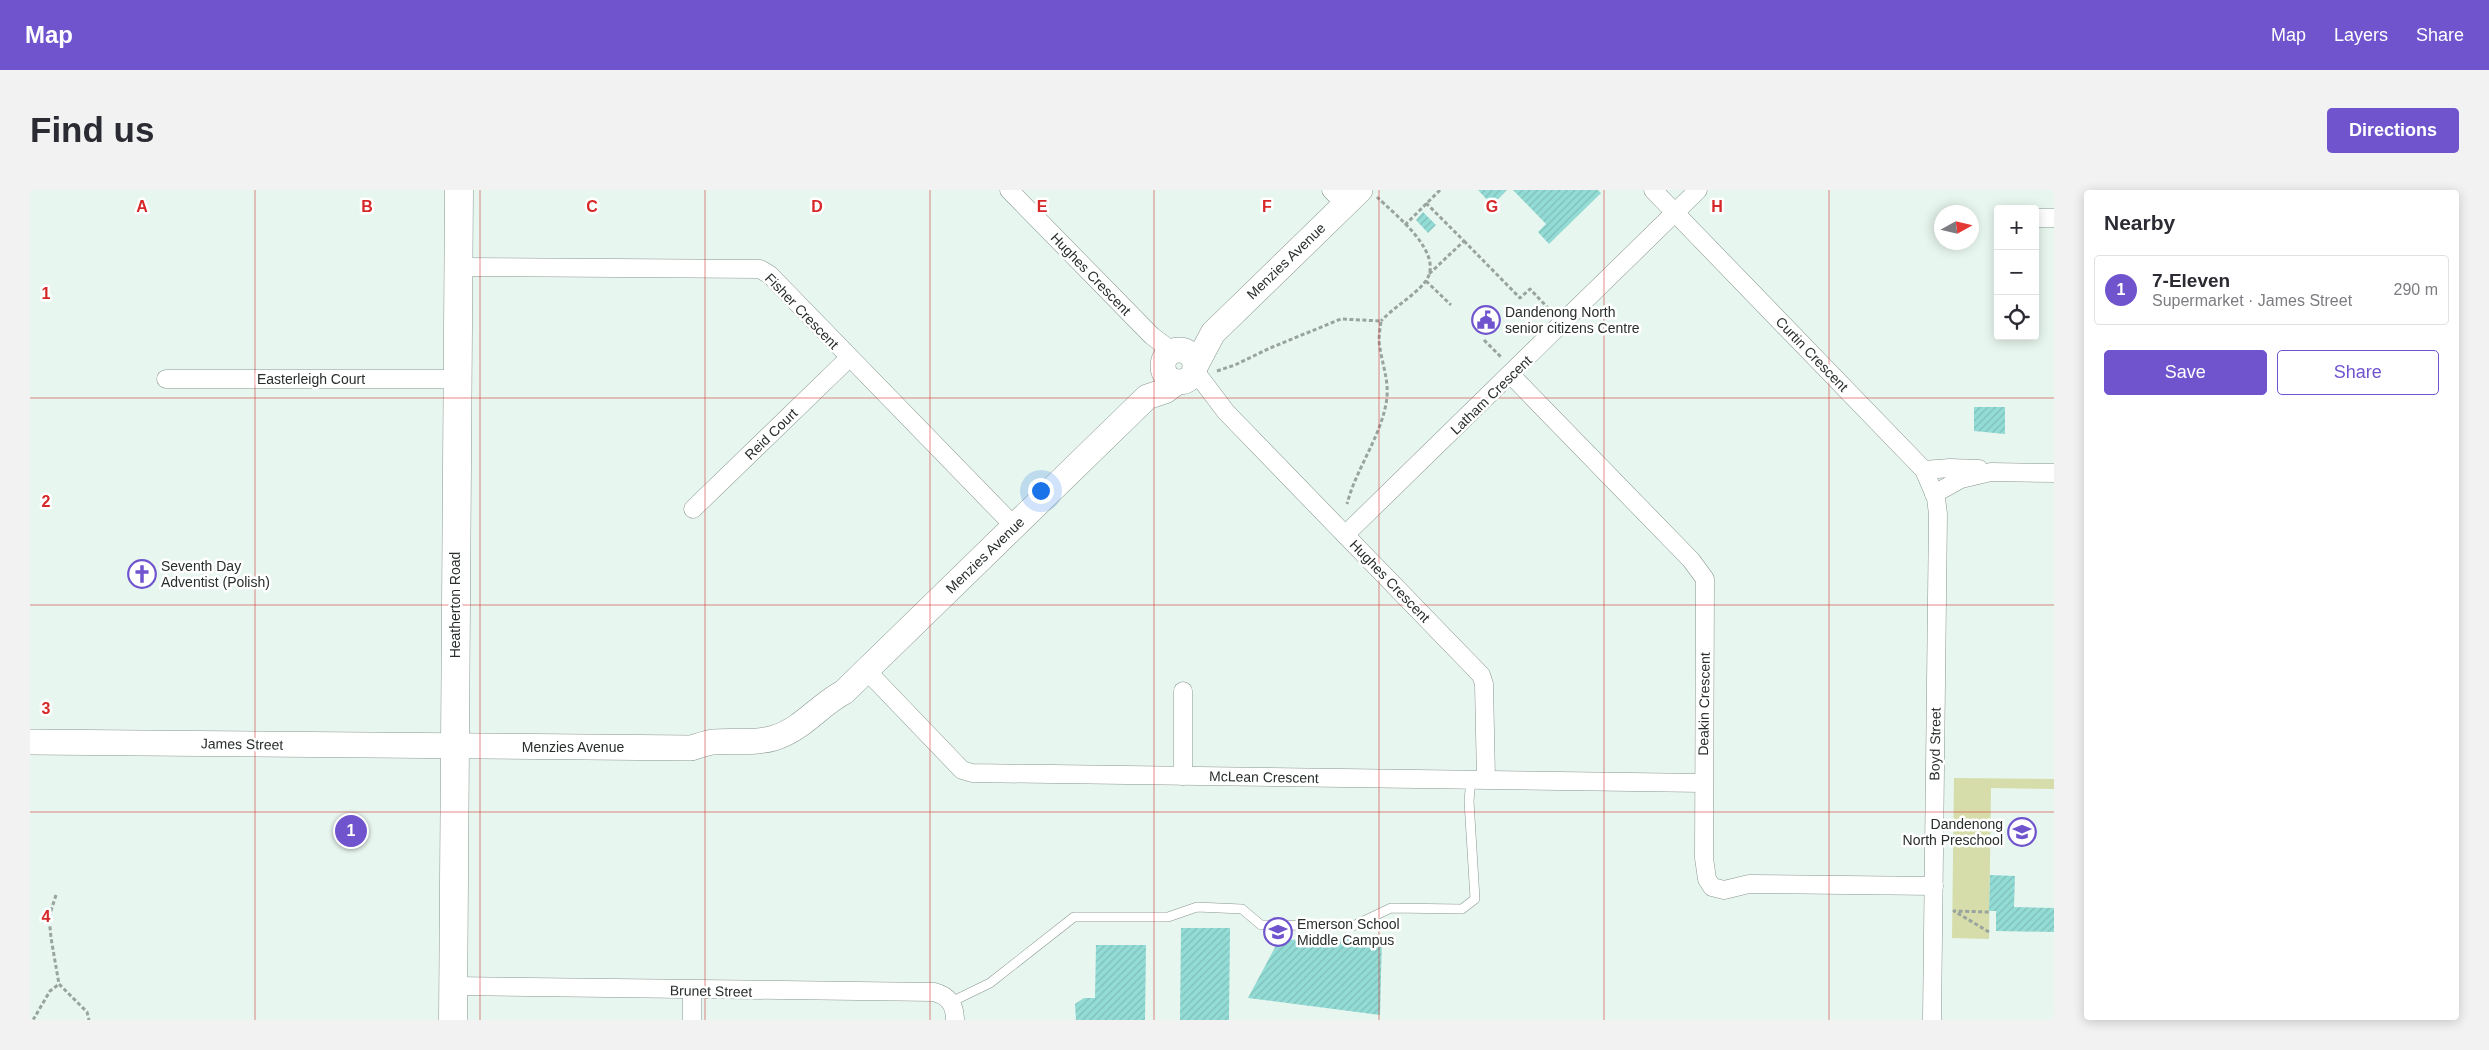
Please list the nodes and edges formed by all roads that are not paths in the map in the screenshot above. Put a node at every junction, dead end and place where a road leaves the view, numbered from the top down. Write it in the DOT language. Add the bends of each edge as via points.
graph roads {
  1 [pos="459,190"];
  2 [pos="1009,190"];
  3 [pos="1654,190"];
  4 [pos="1698,190"];
  5 [pos="1352,194"];
  6 [pos="1675,213"];
  7 [pos="2039,218"];
  8 [pos="2054,218"];
  9 [pos="458,267"];
  10 [pos="849,358"];
  11 [pos="1183,367"];
  12 [pos="1511,375"];
  13 [pos="166,379"];
  14 [pos="456,379"];
  15 [pos="1924,470"];
  16 [pos="1991,472"];
  17 [pos="2054,473"];
  18 [pos="1934,494"];
  19 [pos="693,509"];
  20 [pos="1014,526"];
  21 [pos="1345,535"];
  22 [pos="867,671"];
  23 [pos="1183,691"];
  24 [pos="30,742"];
  25 [pos="455,746"];
  26 [pos="1183,776"];
  27 [pos="1478,779"];
  28 [pos="1703,783"];
  29 [pos="1934,886"];
  30 [pos="454,986"];
  31 [pos="692,991"];
  32 [pos="954,1013"];
  33 [pos="454,1020"];
  34 [pos="692,1020"];
  35 [pos="1932,1020"];
  1 -- 9 [label="main road, Heatherton Road"];
  2 -- 11 [label="street, Hughes Crescent"];
  3 -- 6 [label="street, Curtin Crescent"];
  4 -- 6 [label="street, Latham Crescent"];
  5 -- 11 [label="street, Menzies Avenue" via="1213,333 1194,341"];
  6 -- 12 [label="street, Latham Crescent"];
  6 -- 15 [label="street, Curtin Crescent"];
  7 -- 8 [label="street"];
  9 -- 10 [label="street, Fisher Crescent" via="760,268"];
  9 -- 14 [label="main road, Heatherton Road"];
  10 -- 19 [label="street, Reid Court"];
  10 -- 20 [label="street, Fisher Crescent"];
  11 -- 20 [label="street, Menzies Avenue" via="1165,390 1147,397"];
  11 -- 21 [label="street, Hughes Crescent"];
  12 -- 21 [label="street, Latham Crescent"];
  12 -- 28 [label="street, Deakin Crescent" via="1691,560 1705,579"];
  13 -- 14 [label="street, Easterleigh Court"];
  14 -- 25 [label="main road, Heatherton Road"];
  15 -- 16 [label="street" via="1950,468"];
  15 -- 18 [label="street, Boyd Street"];
  16 -- 17 [label="street"];
  16 -- 18 [label="street" via="1961,479"];
  18 -- 29 [label="street, Boyd Street" via="1938,514"];
  20 -- 22 [label="street, Menzies Avenue"];
  21 -- 27 [label="street, Hughes Crescent" via="1481,675 1484,684"];
  22 -- 25 [label="street, Menzies Avenue" via="801,725 775,738 713,742 691,748"];
  22 -- 26 [label="street, McLean Crescent" via="967,772"];
  23 -- 26 [label="street"];
  24 -- 25 [label="street, James Street"];
  25 -- 30 [label="main road, Heatherton Road"];
  26 -- 27 [label="street, McLean Crescent"];
  27 -- 28 [label="street, McLean Crescent"];
  27 -- 32 [label="lane" via="1469,801 1475,898 1462,909 1390,908 1353,926 1261,925 1242,910 1198,907 1168,917 1074,917"];
  28 -- 29 [label="street, Deakin Crescent" via="1704,868 1712,887 1724,890 1749,884"];
  29 -- 35 [label="street, Boyd Street"];
  30 -- 31 [label="street, Brunet Street"];
  30 -- 33 [label="main road, Heatherton Road"];
  31 -- 32 [label="street, Brunet Street" via="934,992 941,994"];
  31 -- 34 [label="street"];
}
